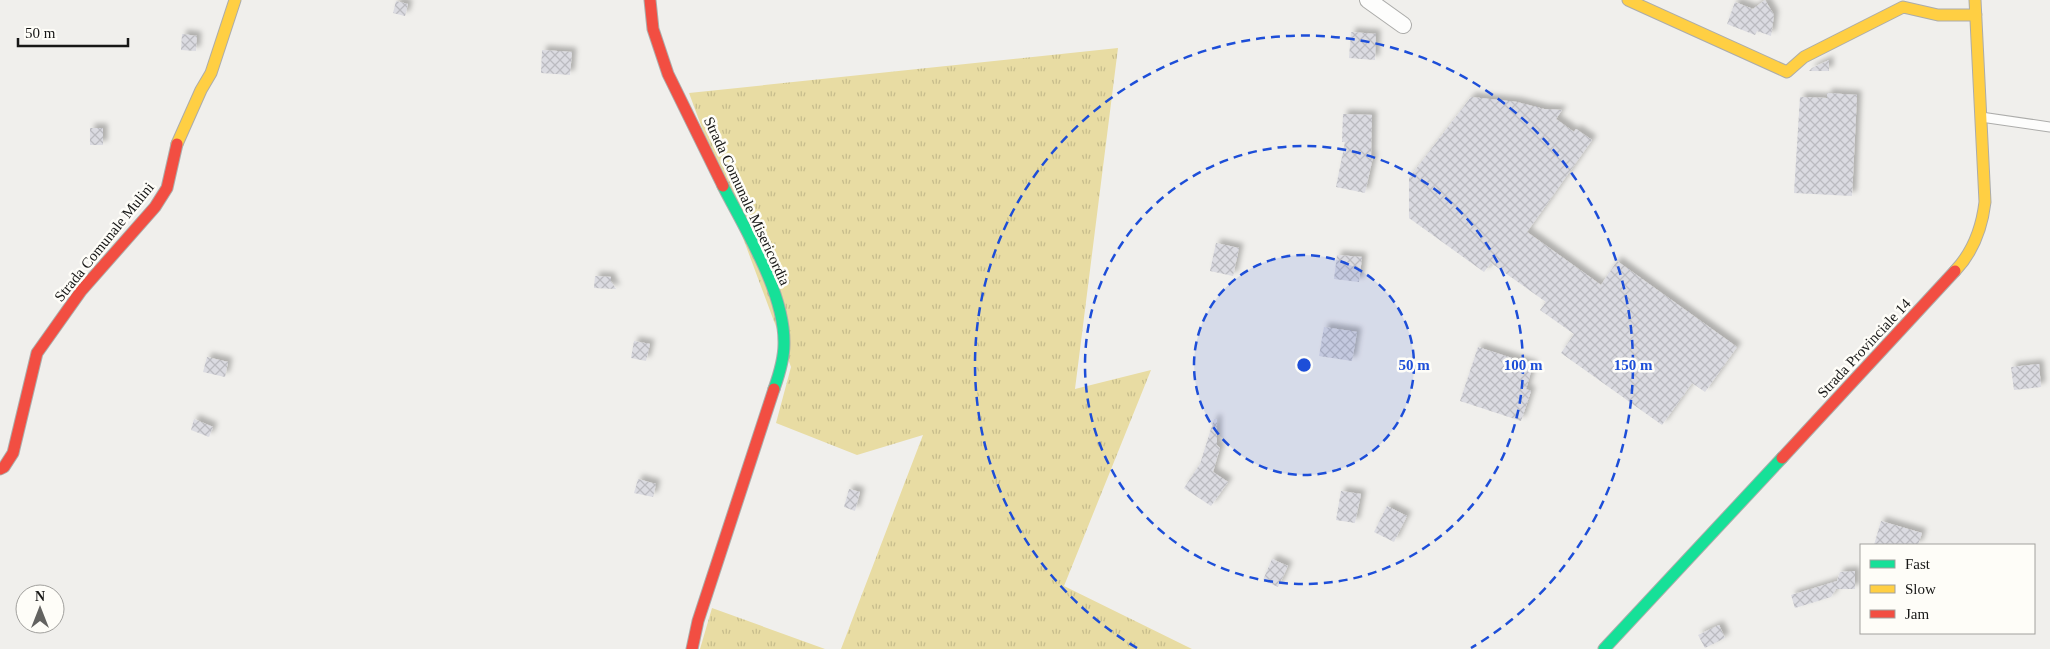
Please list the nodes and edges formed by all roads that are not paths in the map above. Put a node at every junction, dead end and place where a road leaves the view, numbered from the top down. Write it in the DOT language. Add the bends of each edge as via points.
graph roads {
  1 [pos="235,0"];
  2 [pos="650,0"];
  3 [pos="1368,0"];
  4 [pos="1628,0"];
  5 [pos="1975,0"];
  6 [pos="1648,4"];
  7 [pos="1976,16"];
  8 [pos="1403,25"];
  9 [pos="1980,117"];
  10 [pos="2050,127"];
  11 [pos="0,469"];
  12 [pos="692,649"];
  13 [pos="1604,649"];
  1 -- 11 [label="street, Strada Comunale Mulini" via="211,73 177,145 167,188 155,207 82,291 37,353 13,453"];
  2 -- 12 [label="street, Strada Comunale Misericordia" via="653,29 668,74 768,276 783,327 784,347 779,374 701,612"];
  3 -- 8 [label="street"];
  4 -- 6 [label="street"];
  5 -- 7 [label="street, Strada Provinciale 14"];
  6 -- 7 [label="street" via="1787,72 1804,57 1903,7 1938,15"];
  7 -- 9 [label="street, Strada Provinciale 14"];
  9 -- 10 [label="lane"];
  9 -- 13 [label="street, Strada Provinciale 14" via="1985,202 1983,220 1969,253"];
}
